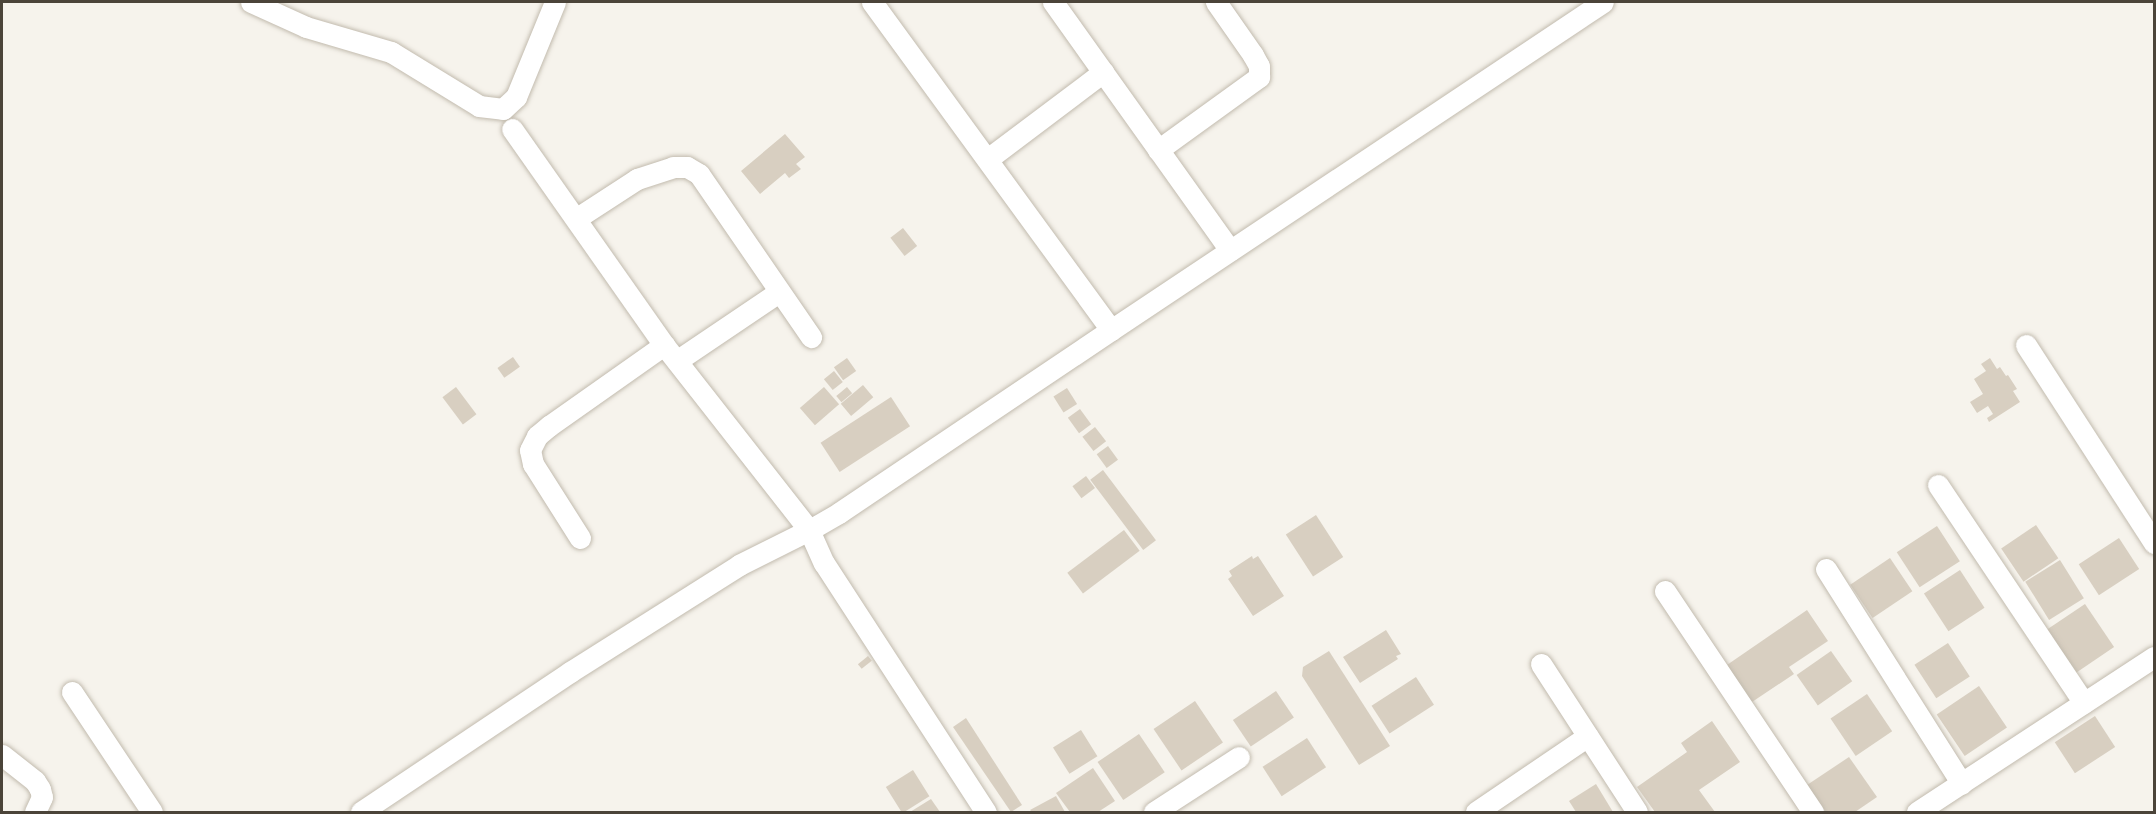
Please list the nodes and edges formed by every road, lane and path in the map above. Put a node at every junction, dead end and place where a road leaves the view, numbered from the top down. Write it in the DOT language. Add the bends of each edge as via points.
graph roads {
  1 [pos="251,2"];
  2 [pos="555,2"];
  3 [pos="872,2"];
  4 [pos="1053,2"];
  5 [pos="1216,2"];
  6 [pos="1603,2"];
  7 [pos="1103,72"];
  8 [pos="512,129"];
  9 [pos="1158,150"];
  10 [pos="989,158"];
  11 [pos="577,218"];
  12 [pos="1230,250"];
  13 [pos="780,292"];
  14 [pos="1111,330"];
  15 [pos="811,337"];
  16 [pos="2026,345"];
  17 [pos="671,352"];
  18 [pos="1938,485"];
  19 [pos="809,530"];
  20 [pos="2152,535"];
  21 [pos="580,538"];
  22 [pos="1826,569"];
  23 [pos="1665,591"];
  24 [pos="2154,657"];
  25 [pos="1541,664"];
  26 [pos="72,692"];
  27 [pos="2084,703"];
  28 [pos="1588,736"];
  29 [pos="2,755"];
  30 [pos="1239,757"];
  31 [pos="1962,784"];
  32 [pos="35,813"];
  33 [pos="152,813"];
  34 [pos="361,813"];
  35 [pos="986,813"];
  36 [pos="1154,813"];
  37 [pos="1476,813"];
  38 [pos="1637,813"];
  39 [pos="1813,813"];
  40 [pos="1917,813"];
  1 -- 2 [label="street" via="306,27 391,52 479,106 502,109 516,97"];
  3 -- 10 [label="street"];
  4 -- 7 [label="street"];
  5 -- 9 [label="street" via="1253,55 1259,77"];
  6 -- 12 [label="street"];
  7 -- 9 [label="street"];
  7 -- 10 [label="street"];
  8 -- 11 [label="street"];
  9 -- 12 [label="street"];
  10 -- 14 [label="street"];
  11 -- 13 [label="street" via="637,179 673,166 687,166 699,174"];
  11 -- 17 [label="street"];
  12 -- 14 [label="street"];
  13 -- 15 [label="street"];
  13 -- 17 [label="street"];
  14 -- 19 [label="street"];
  16 -- 20 [label="street"];
  17 -- 19 [label="street"];
  17 -- 21 [label="street" via="549,426 537,436 530,450 533,464"];
  18 -- 27 [label="street"];
  19 -- 34 [label="street" via="739,565 570,672"];
  19 -- 35 [label="street" via="824,563"];
  22 -- 31 [label="street"];
  23 -- 39 [label="street"];
  24 -- 27 [label="street"];
  25 -- 28 [label="street"];
  26 -- 33 [label="street"];
  27 -- 31 [label="street"];
  28 -- 37 [label="street"];
  28 -- 38 [label="street"];
  29 -- 32 [label="street" via="40,789 42,797"];
  30 -- 36 [label="street"];
  31 -- 40 [label="street"];
}
